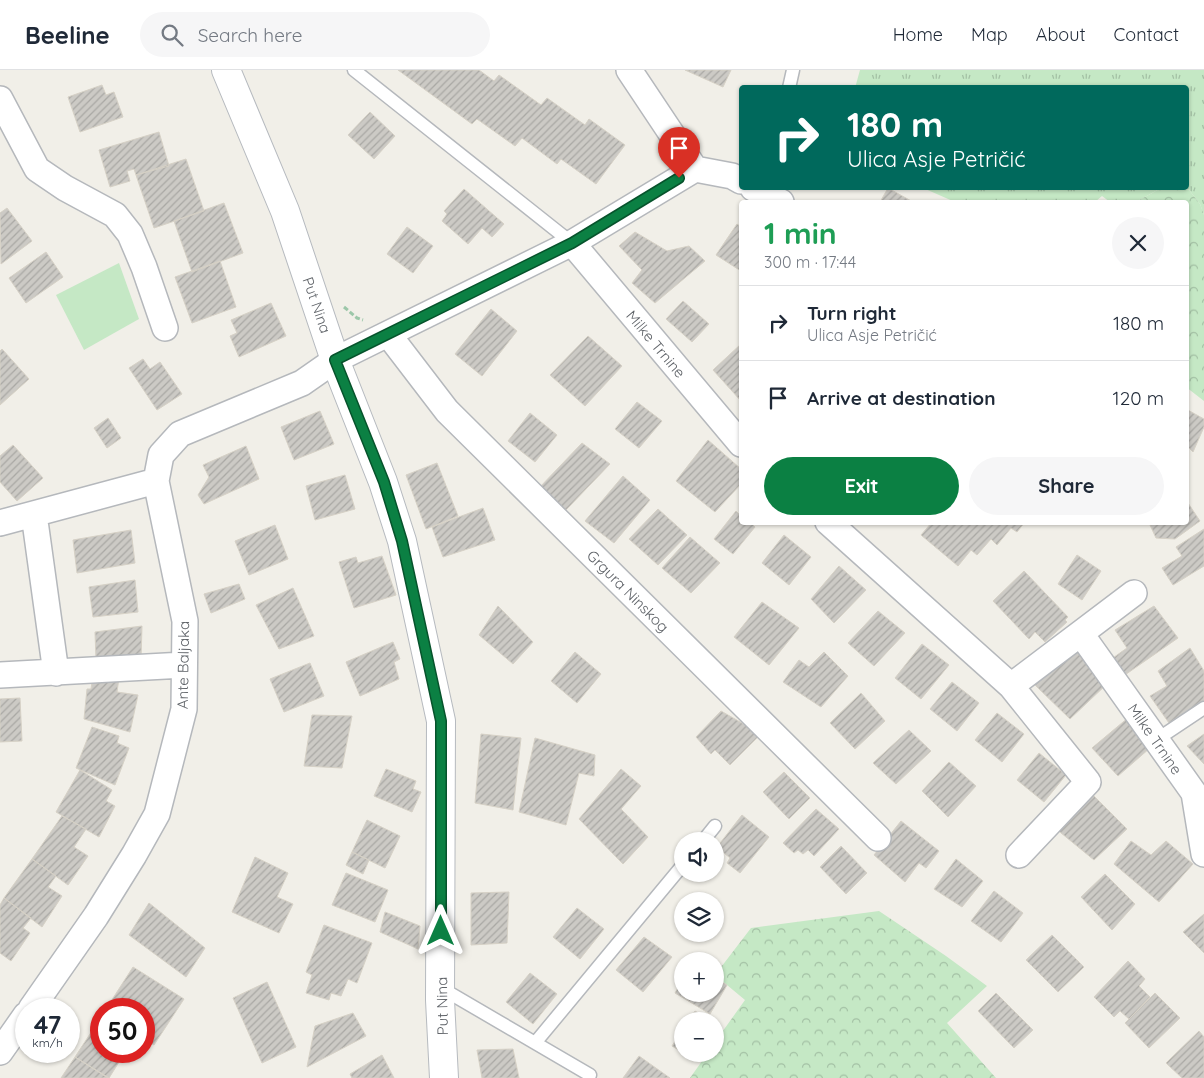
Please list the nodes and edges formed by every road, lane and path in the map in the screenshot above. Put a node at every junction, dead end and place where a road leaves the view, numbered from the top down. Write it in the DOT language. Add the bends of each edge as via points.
graph roads {
  1 [pos="226,70"];
  2 [pos="354,70"];
  3 [pos="629,70"];
  4 [pos="793,70"];
  5 [pos="790,85"];
  6 [pos="0,99"];
  7 [pos="695,169"];
  8 [pos="739,177"];
  9 [pos="762,190"];
  10 [pos="778,200"];
  11 [pos="572,243"];
  12 [pos="165,328"];
  13 [pos="388,334"];
  14 [pos="335,360"];
  15 [pos="739,442"];
  16 [pos="156,481"];
  17 [pos="34,514"];
  18 [pos="0,523"];
  19 [pos="831,525"];
  20 [pos="1134,593"];
  21 [pos="1081,634"];
  22 [pos="184,666"];
  23 [pos="56,673"];
  24 [pos="0,675"];
  25 [pos="1011,686"];
  26 [pos="1204,708"];
  27 [pos="1156,740"];
  28 [pos="715,826"];
  29 [pos="710,832"];
  30 [pos="878,838"];
  31 [pos="1204,854"];
  32 [pos="1019,855"];
  33 [pos="674,876"];
  34 [pos="441,988"];
  35 [pos="38,998"];
  36 [pos="15,1031"];
  37 [pos="535,1043"];
  38 [pos="0,1052"];
  39 [pos="590,1075"];
  40 [pos="444,1078"];
  1 -- 14 [label="main road, Put Nina" via="285,211"];
  2 -- 11 [label="lane"];
  3 -- 7 [label="street"];
  4 -- 5 [label="lane"];
  6 -- 12 [label="street" via="37,169 115,215 130,234"];
  7 -- 8 [label="street"];
  7 -- 11 [label="street, Ante Baljaka"];
  9 -- 10 [label="street"];
  11 -- 13 [label="street, Ante Baljaka"];
  11 -- 15 [label="street, Milke Trnine"];
  13 -- 14 [label="street, Ante Baljaka"];
  13 -- 30 [label="street, Grgura Ninskog" via="447,411"];
  14 -- 16 [label="street, Ante Baljaka" via="302,383 180,434 161,455"];
  14 -- 34 [label="main road, Put Nina" via="384,482 402,541 441,721"];
  16 -- 17 [label="street"];
  16 -- 22 [label="street, Ante Baljaka" via="185,621"];
  17 -- 18 [label="street"];
  17 -- 23 [label="street"];
  19 -- 25 [label="street"];
  20 -- 21 [label="street"];
  21 -- 25 [label="street"];
  21 -- 27 [label="street, Milke Trnine"];
  22 -- 23 [label="street"];
  22 -- 35 [label="street, Ante Baljaka" via="184,709 157,814 96,916"];
  23 -- 24 [label="street"];
  25 -- 32 [label="street" via="1088,782"];
  26 -- 27 [label="lane"];
  27 -- 31 [label="street, Milke Trnine" via="1194,793"];
  28 -- 29 [label="lane"];
  33 -- 37 [label="lane"];
  34 -- 37 [label="lane"];
  34 -- 40 [label="main road, Put Nina"];
  36 -- 38 [label="street"];
  37 -- 39 [label="lane"];
}
